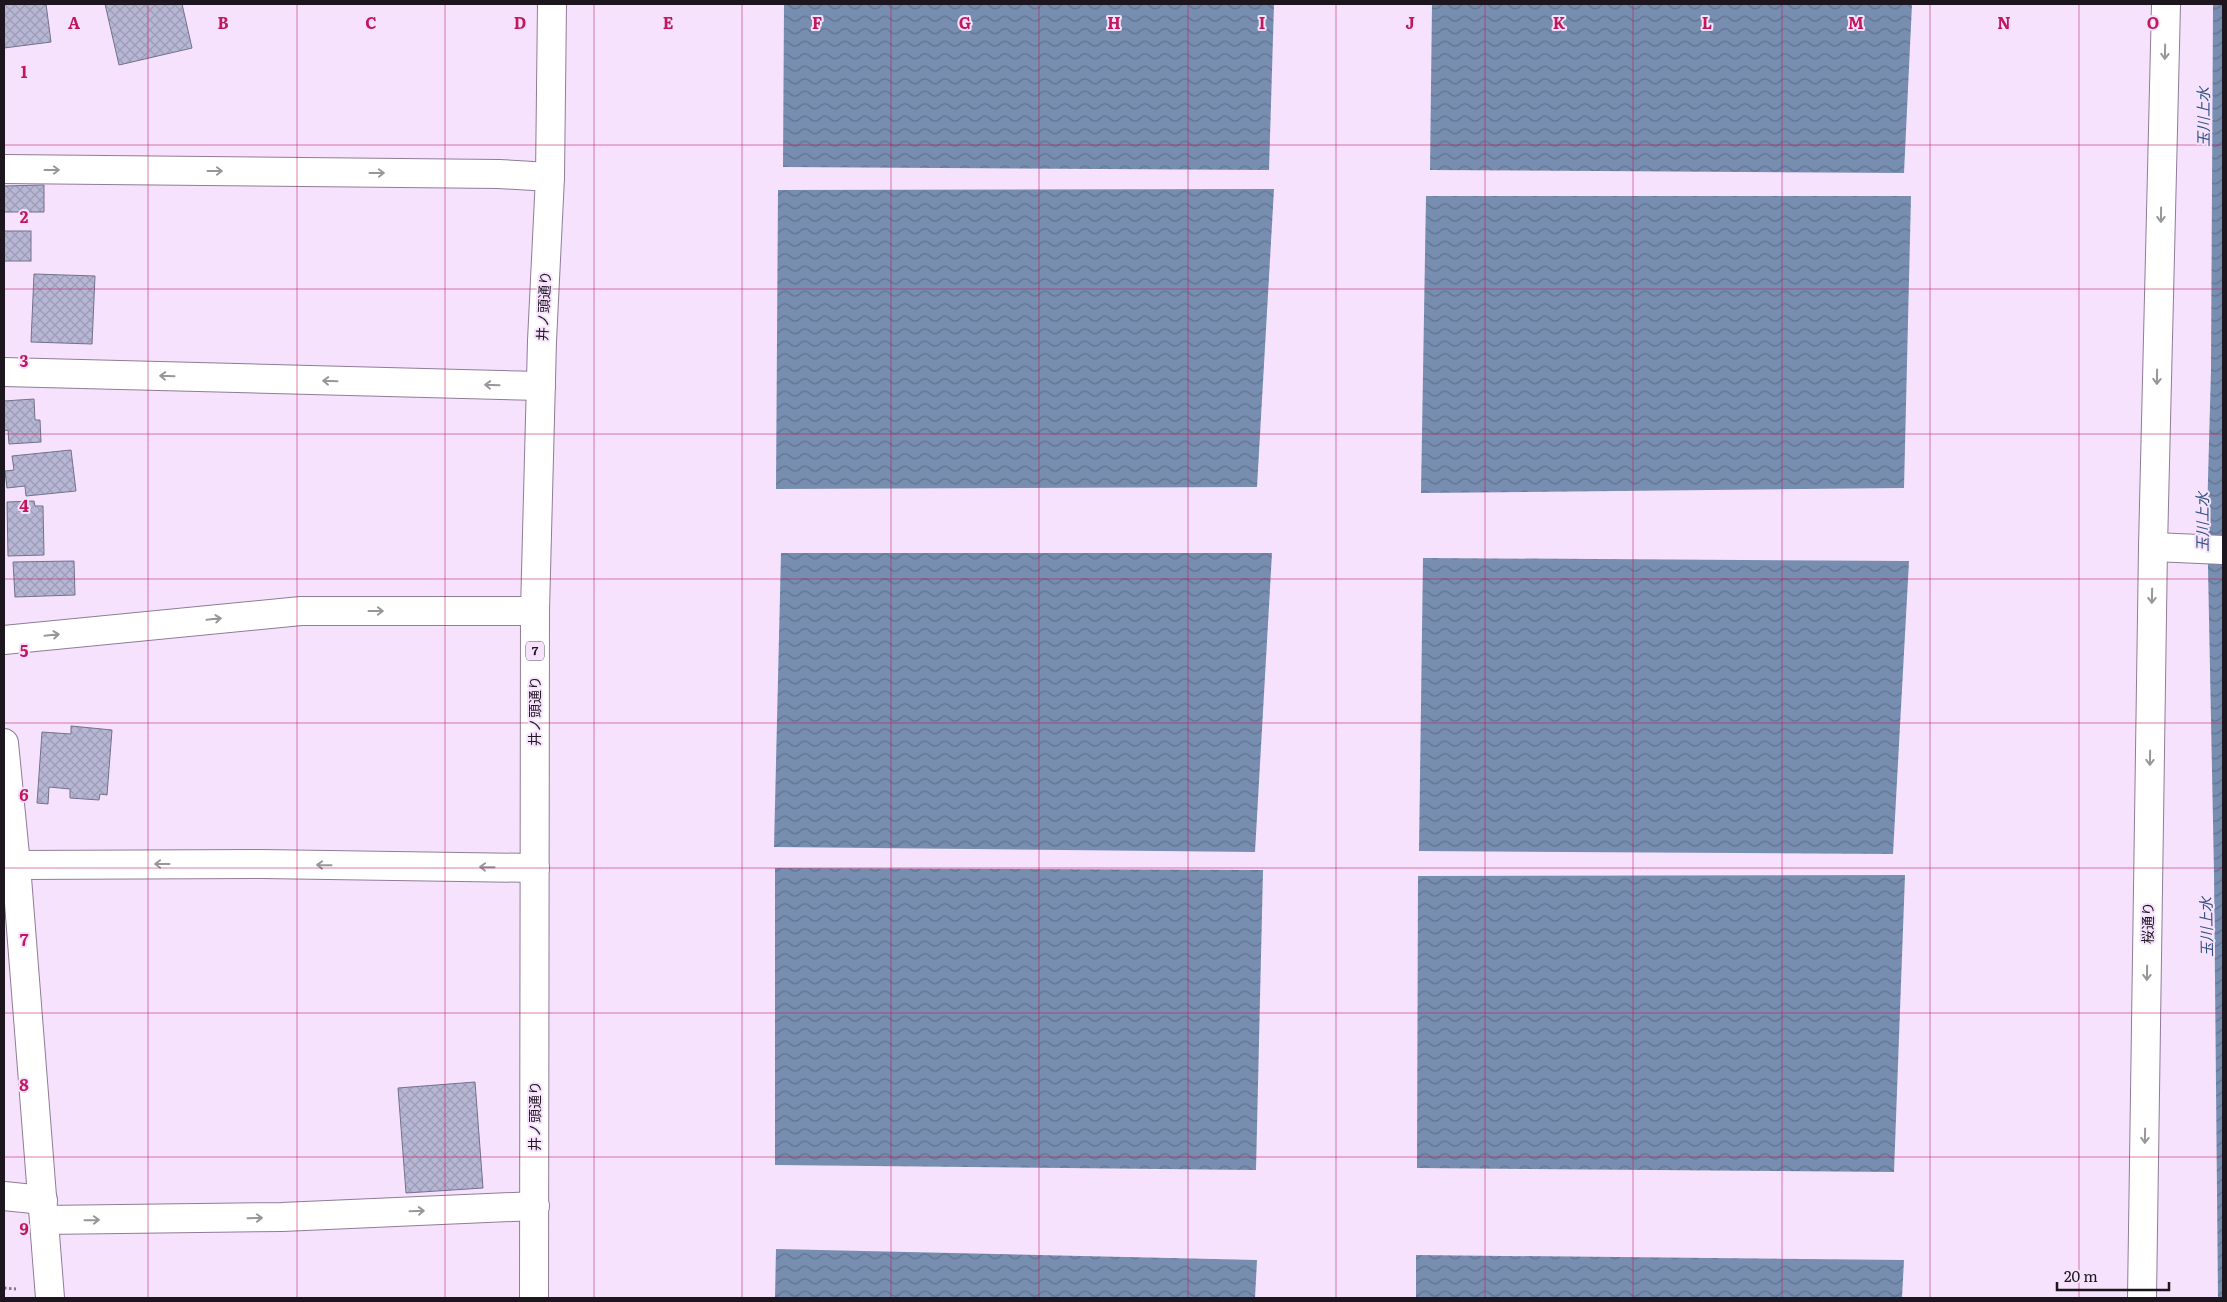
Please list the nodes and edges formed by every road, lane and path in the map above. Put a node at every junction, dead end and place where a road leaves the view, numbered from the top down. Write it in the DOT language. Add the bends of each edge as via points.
graph roads {
  1 [pos="552,4"];
  2 [pos="2166,4"];
  3 [pos="4,170"];
  4 [pos="550,177"];
  5 [pos="4,372"];
  6 [pos="541,386"];
  7 [pos="2153,547"];
  8 [pos="2223,550"];
  9 [pos="535,611"];
  10 [pos="4,640"];
  11 [pos="4,743"];
  12 [pos="16,865"];
  13 [pos="535,868"];
  14 [pos="4,1196"];
  15 [pos="535,1206"];
  16 [pos="43,1210"];
  17 [pos="50,1298"];
  18 [pos="534,1298"];
  19 [pos="2142,1298"];
  1 -- 4 [label="street, 井ノ頭通り / 7"];
  2 -- 7 [label="street, 桜通り, one-way"];
  3 -- 4 [label="street, one-way"];
  4 -- 6 [label="street, 井ノ頭通り / 7"];
  6 -- 5 [label="street, one-way"];
  6 -- 9 [label="street, 井ノ頭通り / 7"];
  7 -- 8 [label="street"];
  7 -- 19 [label="street, 桜通り, one-way"];
  10 -- 9 [label="street, one-way" via="301,610"];
  9 -- 13 [label="street, 井ノ頭通り / 7"];
  11 -- 12 [label="street"];
  13 -- 12 [label="street, one-way"];
  12 -- 16 [label="street"];
  13 -- 15 [label="street, 井ノ頭通り / 7"];
  14 -- 16 [label="street"];
  16 -- 15 [label="street, one-way" via="282,1217"];
  15 -- 18 [label="street, 井ノ頭通り / 7"];
  16 -- 17 [label="street"];
}
